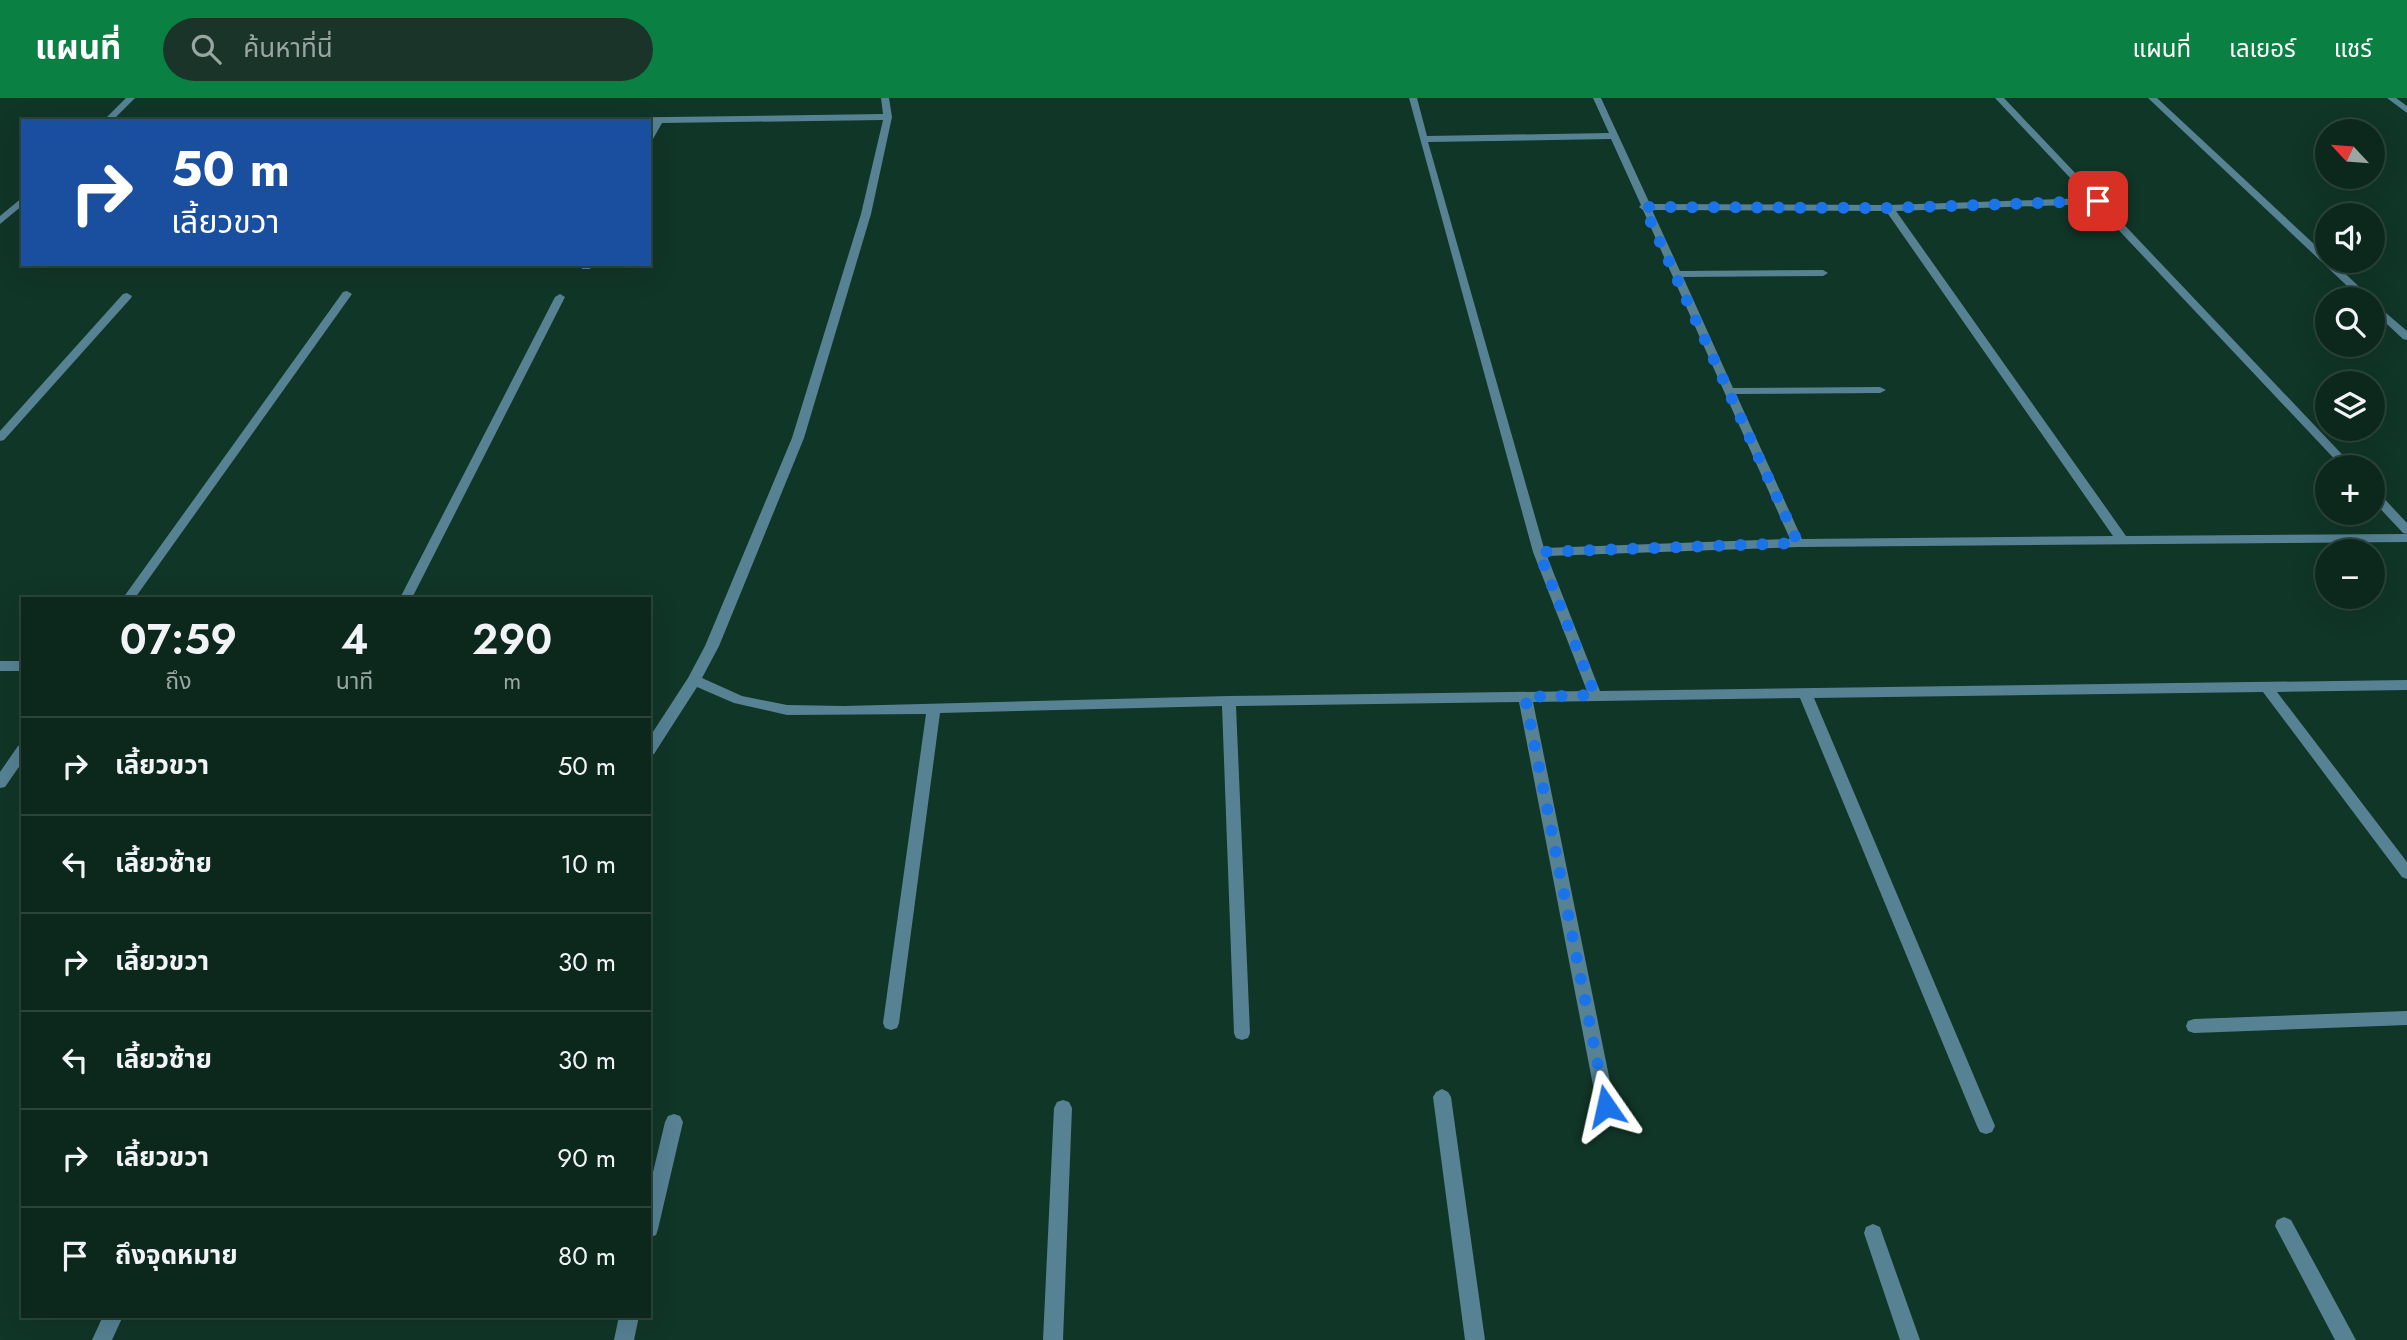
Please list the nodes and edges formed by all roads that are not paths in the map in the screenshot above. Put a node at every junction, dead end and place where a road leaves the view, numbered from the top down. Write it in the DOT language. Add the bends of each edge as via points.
graph roads {
  1 [pos="131,98"];
  2 [pos="885,98"];
  3 [pos="1413,98"];
  4 [pos="1597,98"];
  5 [pos="1999,98"];
  6 [pos="2152,98"];
  7 [pos="2393,99"];
  8 [pos="2407,100"];
  9 [pos="2407,110"];
  10 [pos="888,117"];
  11 [pos="109,119"];
  12 [pos="651,120"];
  13 [pos="659,120"];
  14 [pos="651,135"];
  15 [pos="1613,136"];
  16 [pos="1423,139"];
  17 [pos="2098,201"];
  18 [pos="21,202"];
  19 [pos="1644,207"];
  20 [pos="1889,208"];
  21 [pos="0,221"];
  22 [pos="1823,272"];
  23 [pos="1675,274"];
  24 [pos="2354,287"];
  25 [pos="347,294"];
  26 [pos="127,296"];
  27 [pos="560,297"];
  28 [pos="2385,316"];
  29 [pos="2407,337"];
  30 [pos="1880,390"];
  31 [pos="1728,391"];
  32 [pos="0,438"];
  33 [pos="2337,455"];
  34 [pos="2385,507"];
  35 [pos="2407,530"];
  36 [pos="2407,538"];
  37 [pos="2122,540"];
  38 [pos="1798,543"];
  39 [pos="1539,552"];
  40 [pos="130,597"];
  41 [pos="407,597"];
  42 [pos="0,666"];
  43 [pos="21,666"];
  44 [pos="694,680"];
  45 [pos="2407,685"];
  46 [pos="2268,689"];
  47 [pos="1805,692"];
  48 [pos="1595,695"];
  49 [pos="1525,697"];
  50 [pos="1229,701"];
  51 [pos="934,710"];
  52 [pos="651,747"];
  53 [pos="21,753"];
  54 [pos="0,783"];
  55 [pos="2407,873"];
  56 [pos="2407,1018"];
  57 [pos="891,1023"];
  58 [pos="2194,1026"];
  59 [pos="1242,1033"];
  60 [pos="1442,1097"];
  61 [pos="1606,1106"];
  62 [pos="1063,1108"];
  63 [pos="674,1122"];
  64 [pos="1986,1126"];
  65 [pos="651,1220"];
  66 [pos="2284,1226"];
  67 [pos="1873,1233"];
  68 [pos="112,1318"];
  69 [pos="629,1318"];
  70 [pos="102,1340"];
  71 [pos="624,1340"];
  72 [pos="1053,1340"];
  73 [pos="1475,1340"];
  74 [pos="1910,1340"];
  75 [pos="2346,1340"];
  1 -- 11 [label="street"];
  2 -- 10 [label="street"];
  3 -- 16 [label="street"];
  4 -- 15 [label="street"];
  5 -- 17 [label="street"];
  6 -- 24 [label="street"];
  7 -- 8 [label="street"];
  7 -- 9 [label="street"];
  10 -- 13 [label="street"];
  10 -- 44 [label="street" via="866,214 798,438"];
  12 -- 13 [label="street"];
  13 -- 14 [label="street"];
  15 -- 16 [label="street"];
  15 -- 19 [label="street"];
  16 -- 39 [label="street"];
  17 -- 20 [label="street"];
  17 -- 33 [label="street"];
  18 -- 21 [label="street"];
  19 -- 20 [label="street"];
  19 -- 23 [label="street"];
  20 -- 37 [label="street"];
  22 -- 23 [label="street"];
  23 -- 31 [label="street"];
  25 -- 40 [label="street"];
  26 -- 32 [label="street"];
  27 -- 41 [label="street"];
  28 -- 29 [label="street"];
  30 -- 31 [label="street"];
  31 -- 38 [label="street"];
  34 -- 35 [label="street"];
  36 -- 37 [label="street"];
  37 -- 38 [label="street"];
  38 -- 39 [label="street"];
  39 -- 48 [label="street"];
  42 -- 43 [label="street"];
  44 -- 51 [label="street" via="739,700 787,710"];
  44 -- 52 [label="street"];
  45 -- 46 [label="street"];
  46 -- 47 [label="street"];
  46 -- 55 [label="street"];
  47 -- 48 [label="street"];
  47 -- 64 [label="street"];
  48 -- 49 [label="street"];
  49 -- 50 [label="street"];
  49 -- 61 [label="street"];
  50 -- 51 [label="street"];
  50 -- 59 [label="street"];
  51 -- 57 [label="street"];
  53 -- 54 [label="street"];
  56 -- 58 [label="street"];
  60 -- 73 [label="street"];
  62 -- 72 [label="street"];
  63 -- 65 [label="street"];
  66 -- 75 [label="street"];
  67 -- 74 [label="street"];
  68 -- 70 [label="street"];
  69 -- 71 [label="street"];
}
